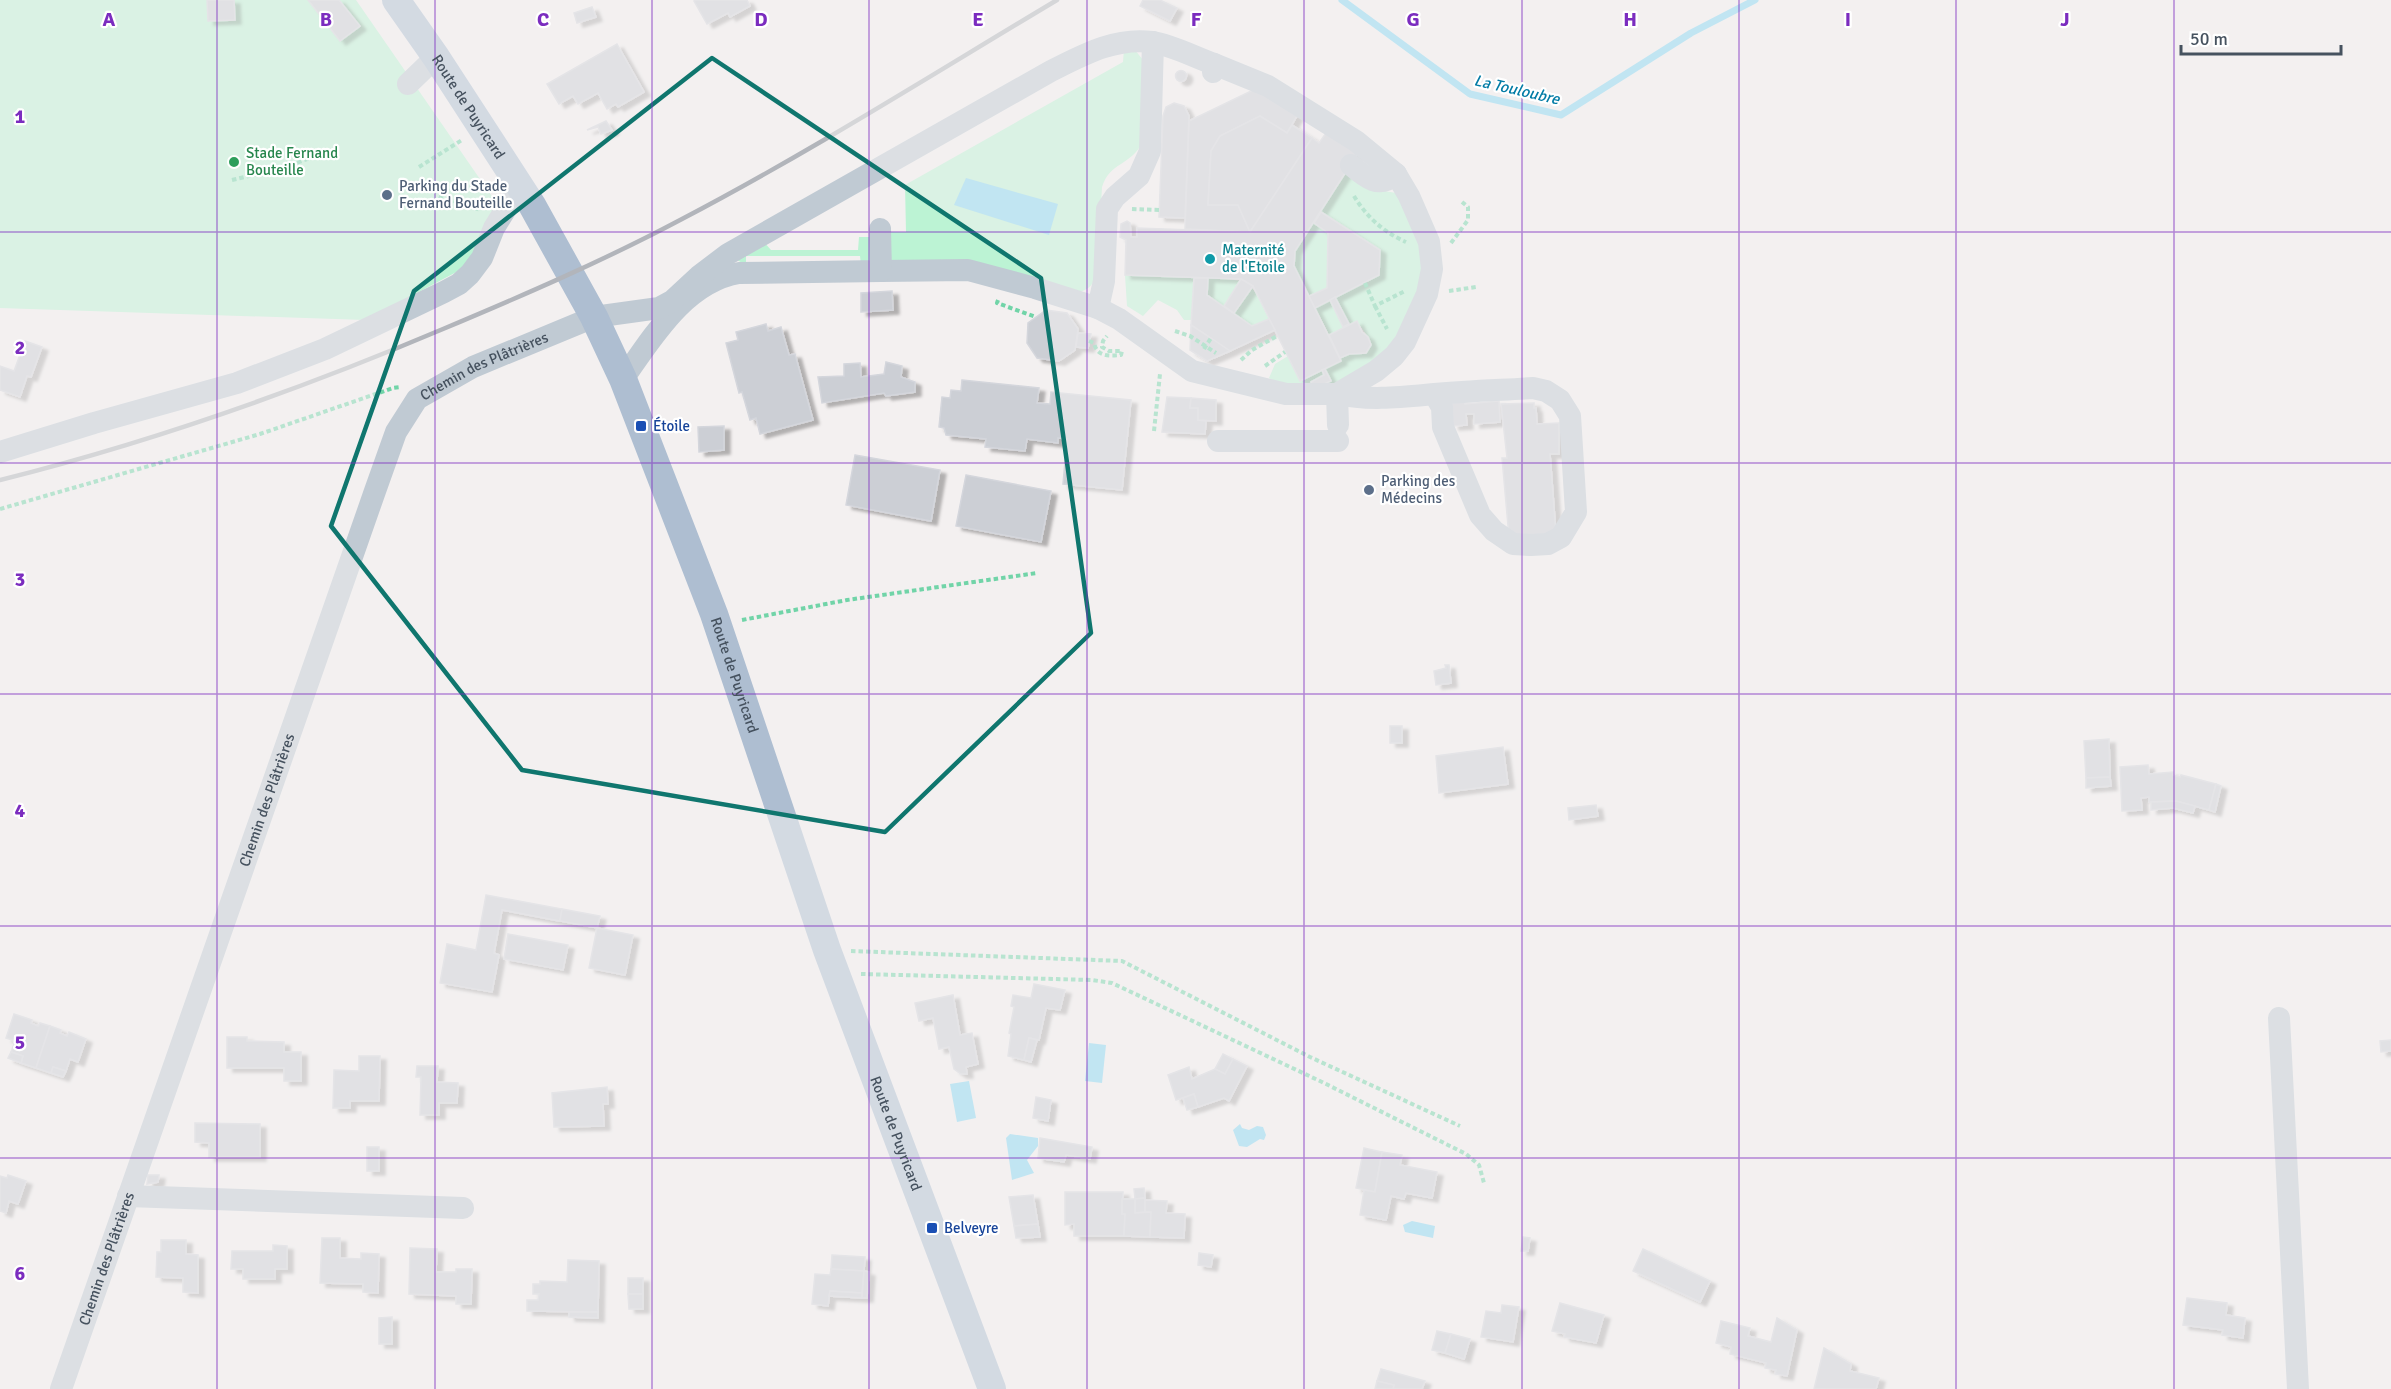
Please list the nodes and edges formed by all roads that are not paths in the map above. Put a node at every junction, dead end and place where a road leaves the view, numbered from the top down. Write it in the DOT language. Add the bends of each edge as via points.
graph roads {
  1 [pos="396,0"];
  2 [pos="1153,42"];
  3 [pos="436,57"];
  4 [pos="408,84"];
  5 [pos="1356,169"];
  6 [pos="1396,174"];
  7 [pos="520,186"];
  8 [pos="880,229"];
  9 [pos="881,271"];
  10 [pos="588,306"];
  11 [pos="1098,308"];
  12 [pos="623,379"];
  13 [pos="1337,394"];
  14 [pos="1434,394"];
  15 [pos="1218,441"];
  16 [pos="0,452"];
  17 [pos="2279,1018"];
  18 [pos="128,1196"];
  19 [pos="463,1208"];
  20 [pos="61,1389"];
  21 [pos="992,1389"];
  22 [pos="2298,1389"];
  1 -- 3 [label="main road, Route de Puyricard"];
  2 -- 6 [label="street" via="1244,83 1268,86 1363,146"];
  2 -- 10 [label="street, Chemin des Plâtrières" via="1125,42 1096,49 1051,71 728,254 659,308"];
  2 -- 11 [label="street" via="1150,151 1139,176 1107,209 1104,281"];
  3 -- 4 [label="street"];
  3 -- 7 [label="main road, Route de Puyricard"];
  5 -- 6 [label="street" via="1378,183"];
  6 -- 13 [label="street" via="1420,218 1430,257 1426,294 1405,342 1394,356"];
  7 -- 10 [label="main road, Route de Puyricard"];
  7 -- 16 [label="street" via="494,228 482,258 459,284 444,292 325,349 237,383"];
  8 -- 9 [label="street"];
  9 -- 11 [label="street" via="968,270"];
  9 -- 12 [label="street" via="739,273 718,278 664,321"];
  10 -- 12 [label="main road, Route de Puyricard"];
  10 -- 18 [label="street, Chemin des Plâtrières" via="436,386 417,399 396,432"];
  11 -- 13 [label="street" via="1192,371 1286,394"];
  12 -- 21 [label="main road, Route de Puyricard" via="718,626 831,962"];
  13 -- 14 [label="street" via="1358,399"];
  13 -- 15 [label="street" via="1338,433"];
  14 -- 14 [label="street" via="1533,388 1560,400 1570,416 1576,498 1576,512 1561,537 1548,544 1513,544 1494,531 1480,515 1443,427 1442,407"];
  17 -- 22 [label="street"];
  18 -- 19 [label="street"];
  18 -- 20 [label="street, Chemin des Plâtrières"];
}
